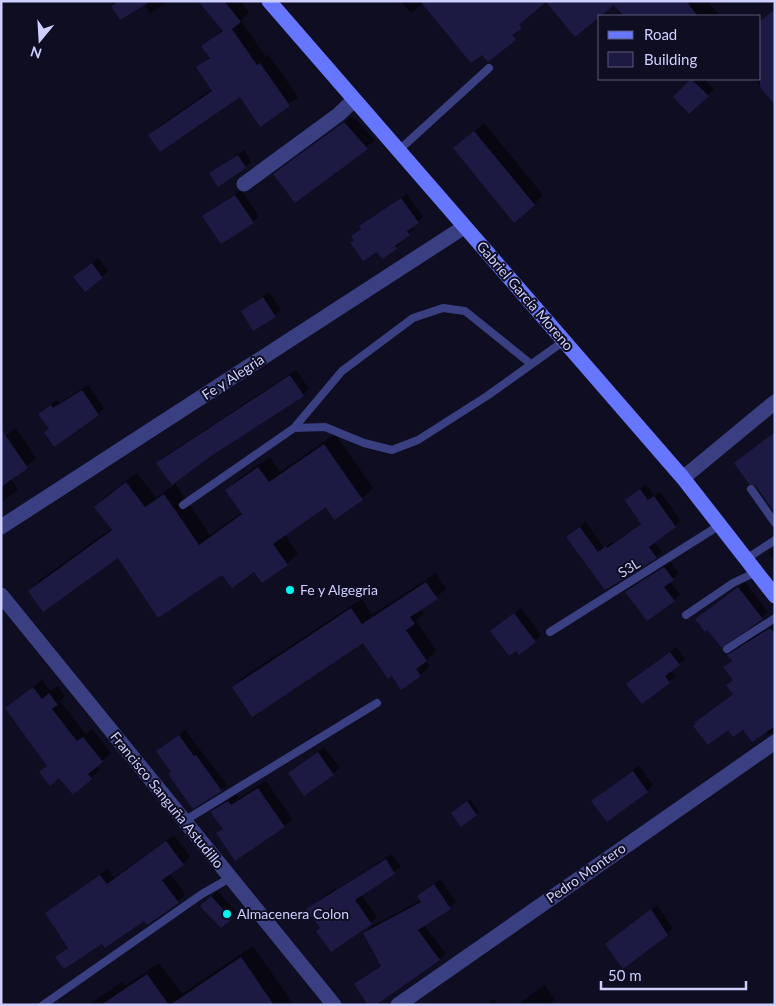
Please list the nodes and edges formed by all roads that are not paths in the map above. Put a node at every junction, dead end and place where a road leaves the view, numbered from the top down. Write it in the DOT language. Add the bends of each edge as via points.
graph roads {
  1 [pos="269,1"];
  2 [pos="489,68"];
  3 [pos="354,100"];
  4 [pos="398,151"];
  5 [pos="244,184"];
  6 [pos="464,227"];
  7 [pos="564,341"];
  8 [pos="531,364"];
  9 [pos="775,402"];
  10 [pos="294,428"];
  11 [pos="683,478"];
  12 [pos="751,489"];
  13 [pos="183,505"];
  14 [pos="775,523"];
  15 [pos="720,525"];
  16 [pos="1,527"];
  17 [pos="775,540"];
  18 [pos="746,559"];
  19 [pos="756,572"];
  20 [pos="1,595"];
  21 [pos="775,596"];
  22 [pos="686,615"];
  23 [pos="775,618"];
  24 [pos="550,632"];
  25 [pos="727,649"];
  26 [pos="377,702"];
  27 [pos="775,742"];
  28 [pos="184,821"];
  29 [pos="230,878"];
  30 [pos="43,1005"];
  31 [pos="334,1005"];
  32 [pos="398,1005"];
  1 -- 3 [label="street, Gabriel García Moreno"];
  2 -- 4 [label="lane"];
  3 -- 4 [label="street, Gabriel García Moreno"];
  3 -- 5 [label="street"];
  4 -- 6 [label="street, Gabriel García Moreno"];
  6 -- 7 [label="street, Gabriel García Moreno"];
  6 -- 16 [label="street, Fe y Alegria"];
  7 -- 8 [label="lane"];
  7 -- 11 [label="street, Gabriel García Moreno"];
  8 -- 10 [label="lane" via="418,440 392,450 325,427"];
  8 -- 10 [label="lane" via="465,311 443,308 413,318 342,371"];
  9 -- 11 [label="street"];
  10 -- 13 [label="lane"];
  11 -- 15 [label="street, Gabriel García Moreno"];
  12 -- 14 [label="lane"];
  15 -- 18 [label="street, Gabriel García Moreno"];
  15 -- 24 [label="lane, S3L"];
  17 -- 18 [label="lane"];
  18 -- 19 [label="street, Gabriel García Moreno"];
  19 -- 21 [label="street, Gabriel García Moreno"];
  19 -- 22 [label="lane" via="733,583"];
  20 -- 28 [label="street, Francisco Sanguña Astudillo"];
  23 -- 25 [label="lane"];
  26 -- 28 [label="lane"];
  27 -- 32 [label="street, Pedro Montero"];
  28 -- 29 [label="street, Francisco Sanguña Astudillo"];
  29 -- 30 [label="lane"];
  29 -- 31 [label="street, Francisco Sanguña Astudillo"];
}
